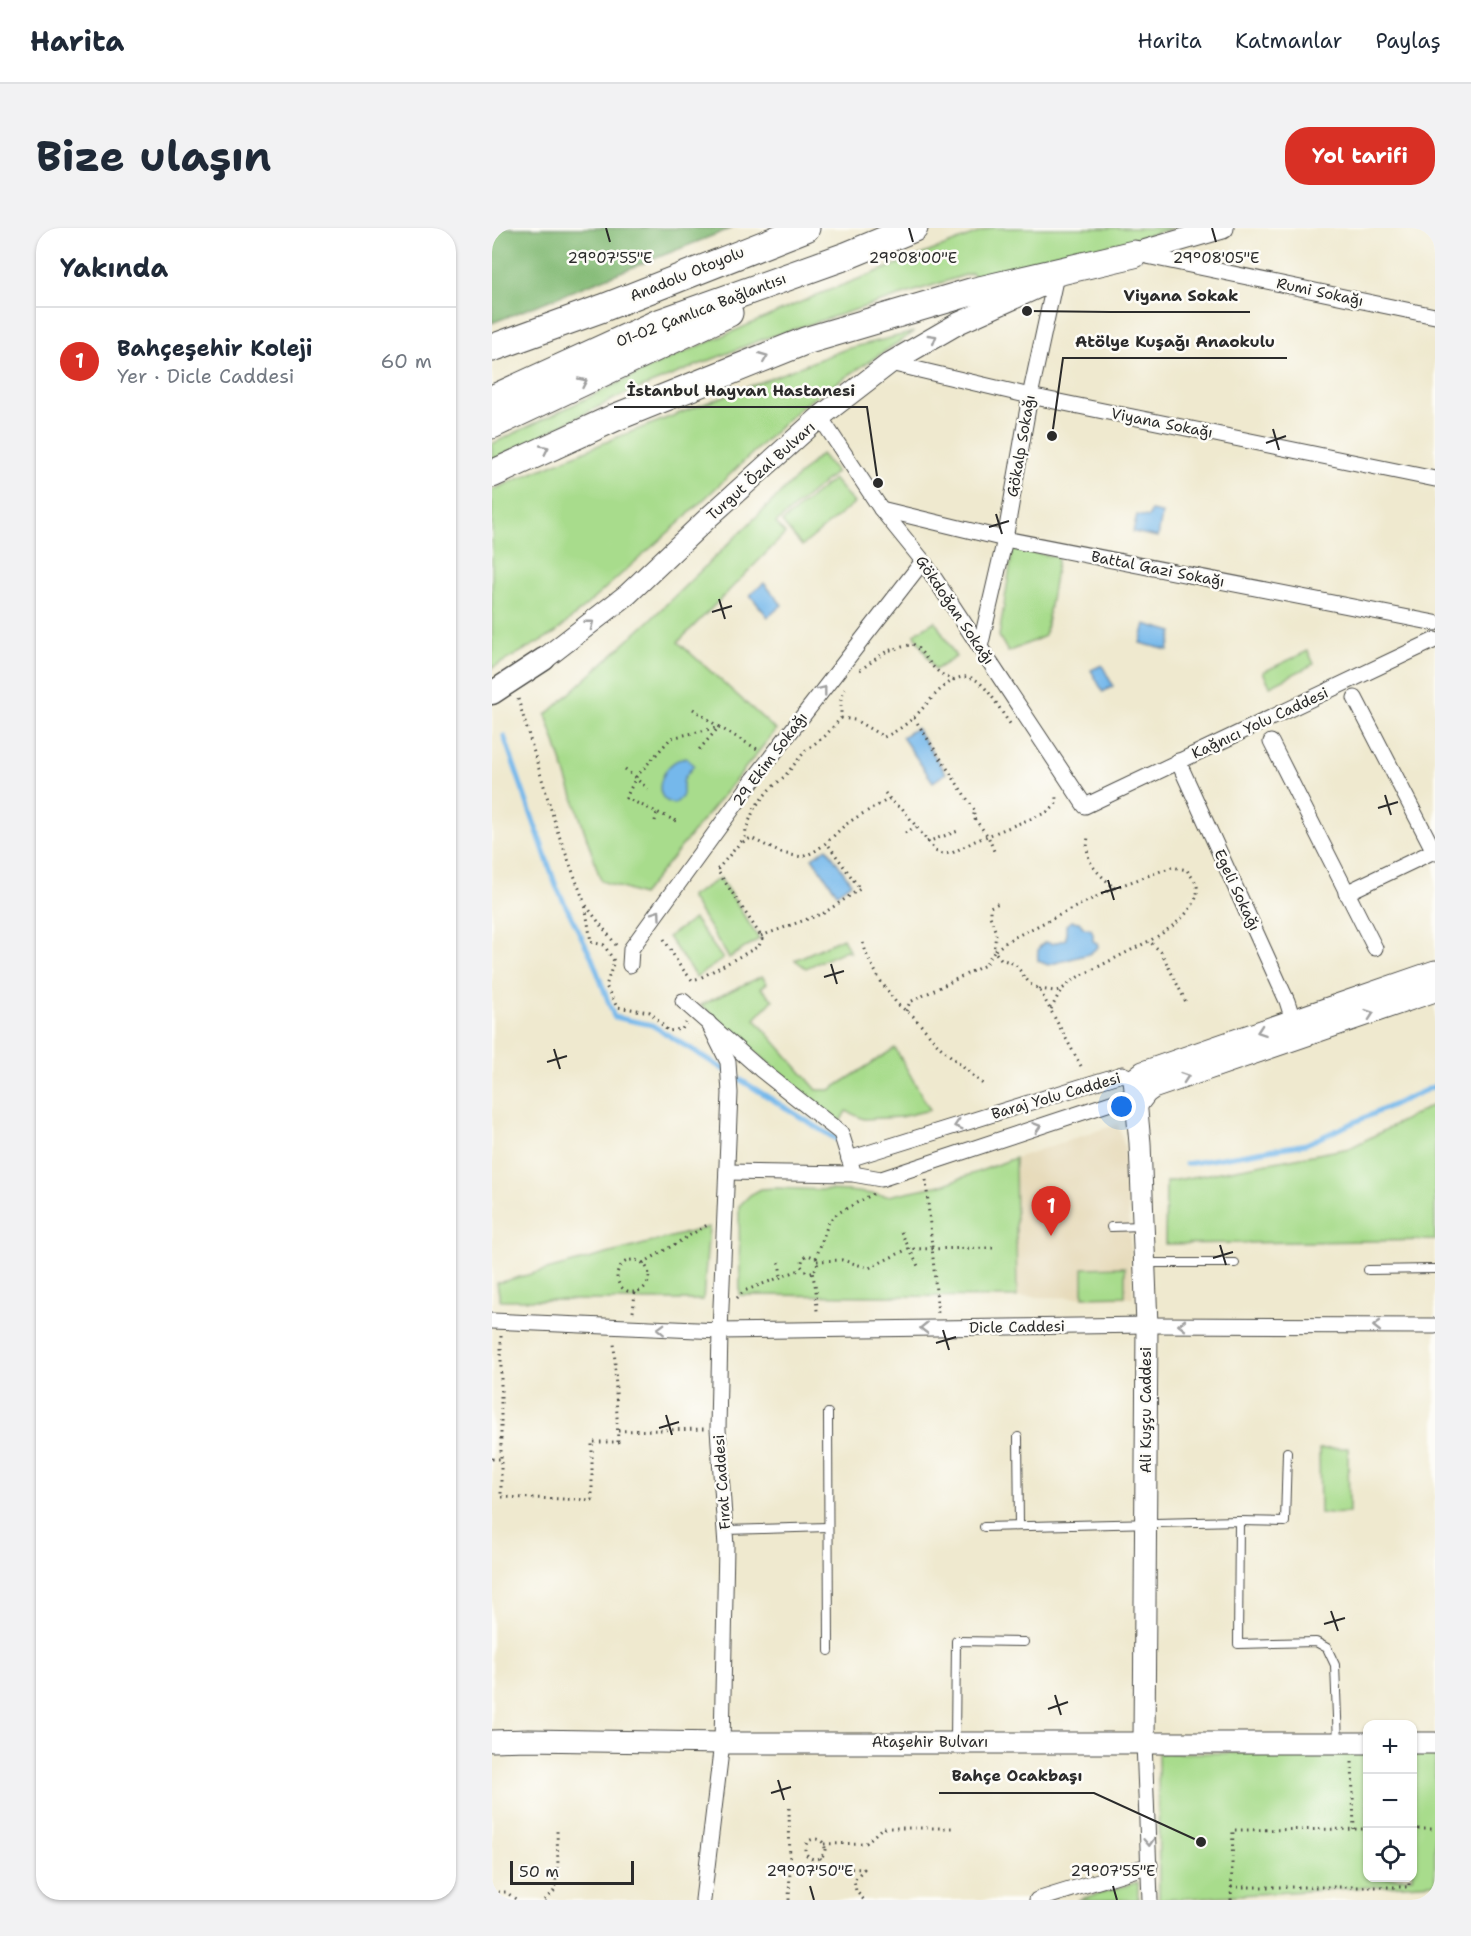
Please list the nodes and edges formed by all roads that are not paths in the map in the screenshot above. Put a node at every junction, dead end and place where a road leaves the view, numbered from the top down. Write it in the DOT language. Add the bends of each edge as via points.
graph roads {
  1 [pos="806,228"];
  2 [pos="914,228"];
  3 [pos="1223,228"];
  4 [pos="1134,254"];
  5 [pos="846,256"];
  6 [pos="1055,280"];
  7 [pos="603,308"];
  8 [pos="1435,316"];
  9 [pos="492,348"];
  10 [pos="492,360"];
  11 [pos="890,363"];
  12 [pos="1030,396"];
  13 [pos="492,399"];
  14 [pos="820,417"];
  15 [pos="492,425"];
  16 [pos="492,474"];
  17 [pos="1435,479"];
  18 [pos="881,509"];
  19 [pos="1005,539"];
  20 [pos="923,561"];
  21 [pos="1435,623"];
  22 [pos="1435,640"];
  23 [pos="980,648"];
  24 [pos="544,659"];
  25 [pos="492,681"];
  26 [pos="492,693"];
  27 [pos="1355,698"];
  28 [pos="1270,742"];
  29 [pos="1178,761"];
  30 [pos="1085,806"];
  31 [pos="1435,852"];
  32 [pos="1346,893"];
  33 [pos="1375,948"];
  34 [pos="630,965"];
  35 [pos="1435,971"];
  36 [pos="1435,991"];
  37 [pos="683,1001"];
  38 [pos="708,1022"];
  39 [pos="1297,1029"];
  40 [pos="1135,1093"];
  41 [pos="849,1159"];
  42 [pos="728,1172"];
  43 [pos="853,1174"];
  44 [pos="1144,1226"];
  45 [pos="1111,1227"];
  46 [pos="1145,1263"];
  47 [pos="1235,1263"];
  48 [pos="1435,1269"];
  49 [pos="1368,1270"];
  50 [pos="496,1322"];
  51 [pos="1147,1325"];
  52 [pos="1435,1326"];
  53 [pos="720,1331"];
  54 [pos="828,1413"];
  55 [pos="1018,1437"];
  56 [pos="1287,1452"];
  57 [pos="1239,1521"];
  58 [pos="1146,1522"];
  59 [pos="1019,1526"];
  60 [pos="828,1527"];
  61 [pos="984,1527"];
  62 [pos="725,1530"];
  63 [pos="1024,1642"];
  64 [pos="829,1651"];
  65 [pos="492,1741"];
  66 [pos="955,1742"];
  67 [pos="1144,1742"];
  68 [pos="722,1743"];
  69 [pos="1352,1743"];
  70 [pos="1417,1743"];
  71 [pos="1435,1743"];
  72 [pos="1150,1865"];
  73 [pos="703,1900"];
  74 [pos="1037,1900"];
  75 [pos="1150,1900"];
  1 -- 7 [label="highway, Anadolu Otoyolu"];
  2 -- 5 [label="highway"];
  3 -- 4 [label="street, Turgut Özal Bulvarı"];
  4 -- 6 [label="street, Turgut Özal Bulvarı"];
  4 -- 8 [label="street, Rumi Sokağı"];
  16 -- 4 [label="highway, one-way" via="614,418 805,341 971,292"];
  5 -- 13 [label="highway, O1-O2 Çamlıca Bağlantısı" via="656,324"];
  15 -- 5 [label="highway, one-way"];
  11 -- 6 [label="street, Turgut Özal Bulvarı, one-way" via="959,323"];
  6 -- 12 [label="street, Gökalp Sokağı"];
  7 -- 9 [label="highway"];
  7 -- 10 [label="highway"];
  11 -- 12 [label="street, Viyana Sokağı"];
  11 -- 14 [label="street, Turgut Özal Bulvarı"];
  12 -- 17 [label="street, Viyana Sokağı"];
  12 -- 19 [label="street, Gökalp Sokağı"];
  14 -- 18 [label="street, Gökdoğan Sokağı"];
  24 -- 14 [label="street, Turgut Özal Bulvarı, one-way" via="628,594"];
  18 -- 19 [label="street, Battal Gazi Sokağı"];
  18 -- 20 [label="street, Gökdoğan Sokağı"];
  19 -- 21 [label="street, Battal Gazi Sokağı"];
  19 -- 23 [label="street, Gökalp Sokağı"];
  20 -- 23 [label="street, Gökdoğan Sokağı"];
  34 -- 20 [label="street, 29 Ekim Sokağı, one-way" via="632,949 771,757"];
  22 -- 29 [label="street, Kağnıcı Yolu Caddesi"];
  23 -- 30 [label="street, Gökdoğan Sokağı"];
  24 -- 25 [label="main road"];
  24 -- 26 [label="main road, Turgut Özal Bulvarı"];
  27 -- 31 [label="street"];
  28 -- 32 [label="street"];
  29 -- 30 [label="street, Kağnıcı Yolu Caddesi"];
  29 -- 39 [label="street, Egeli Sokağı"];
  31 -- 32 [label="street"];
  32 -- 33 [label="street"];
  35 -- 39 [label="street, Baraj Yolu Caddesi"];
  39 -- 36 [label="street, Baraj Yolu Caddesi, one-way"];
  37 -- 38 [label="street"];
  38 -- 41 [label="street" via="841,1133"];
  38 -- 42 [label="street, Fırat Caddesi" via="728,1064"];
  39 -- 40 [label="street, Baraj Yolu Caddesi" via="1143,1072"];
  40 -- 41 [label="street, Baraj Yolu Caddesi, one-way" via="1122,1074"];
  43 -- 40 [label="street, Baraj Yolu Caddesi, one-way" via="881,1179"];
  40 -- 44 [label="street, Ali Kuşçu Caddesi"];
  41 -- 43 [label="street"];
  42 -- 43 [label="street, Baraj Yolu Caddesi"];
  42 -- 53 [label="street, Fırat Caddesi"];
  44 -- 45 [label="lane"];
  44 -- 46 [label="street, Ali Kuşçu Caddesi"];
  46 -- 47 [label="lane"];
  46 -- 51 [label="street, Ali Kuşçu Caddesi"];
  48 -- 49 [label="lane"];
  53 -- 50 [label="street, Dicle Caddesi, one-way"];
  52 -- 51 [label="street, Dicle Caddesi, one-way"];
  51 -- 53 [label="street, Dicle Caddesi, one-way"];
  51 -- 58 [label="street, Ali Kuşçu Caddesi"];
  53 -- 62 [label="street, Fırat Caddesi" via="718,1429"];
  54 -- 60 [label="lane"];
  55 -- 59 [label="lane"];
  56 -- 57 [label="lane" via="1285,1522"];
  57 -- 58 [label="lane"];
  57 -- 69 [label="lane" via="1238,1644 1316,1642 1327,1648 1335,1665"];
  58 -- 59 [label="lane"];
  58 -- 67 [label="street, Ali Kuşçu Caddesi"];
  59 -- 61 [label="lane"];
  60 -- 62 [label="lane"];
  60 -- 64 [label="lane"];
  62 -- 68 [label="street, Fırat Caddesi"];
  63 -- 66 [label="lane" via="956,1641"];
  65 -- 68 [label="street, Ataşehir Bulvarı"];
  66 -- 67 [label="street, Ataşehir Bulvarı"];
  66 -- 68 [label="street, Ataşehir Bulvarı"];
  67 -- 69 [label="street, Ataşehir Bulvarı"];
  67 -- 72 [label="street, one-way"];
  68 -- 73 [label="street, Fırat Caddesi"];
  70 -- 71 [label="street"];
  72 -- 74 [label="street"];
  72 -- 75 [label="street"];
}
